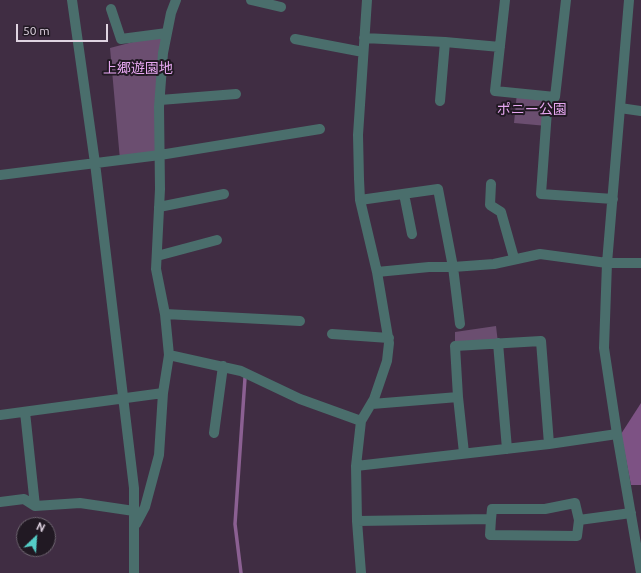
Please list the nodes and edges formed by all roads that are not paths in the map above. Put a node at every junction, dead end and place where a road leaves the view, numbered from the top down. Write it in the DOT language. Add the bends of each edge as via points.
graph roads {
  1 [pos="72,0"];
  2 [pos="176,0"];
  3 [pos="251,0"];
  4 [pos="367,0"];
  5 [pos="505,0"];
  6 [pos="566,0"];
  7 [pos="629,0"];
  8 [pos="281,7"];
  9 [pos="111,9"];
  10 [pos="167,33"];
  11 [pos="364,38"];
  12 [pos="295,39"];
  13 [pos="445,42"];
  14 [pos="500,47"];
  15 [pos="363,52"];
  16 [pos="236,94"];
  17 [pos="548,97"];
  18 [pos="160,100"];
  19 [pos="440,102"];
  20 [pos="620,108"];
  21 [pos="641,111"];
  22 [pos="320,129"];
  23 [pos="160,156"];
  24 [pos="95,163"];
  25 [pos="0,175"];
  26 [pos="491,184"];
  27 [pos="224,194"];
  28 [pos="404,194"];
  29 [pos="360,200"];
  30 [pos="614,200"];
  31 [pos="159,207"];
  32 [pos="412,234"];
  33 [pos="217,240"];
  34 [pos="157,256"];
  35 [pos="514,258"];
  36 [pos="607,263"];
  37 [pos="641,263"];
  38 [pos="453,267"];
  39 [pos="377,272"];
  40 [pos="165,314"];
  41 [pos="300,321"];
  42 [pos="460,324"];
  43 [pos="332,334"];
  44 [pos="388,338"];
  45 [pos="498,343"];
  46 [pos="169,355"];
  47 [pos="223,366"];
  48 [pos="162,393"];
  49 [pos="458,397"];
  50 [pos="123,398"];
  51 [pos="372,404"];
  52 [pos="25,412"];
  53 [pos="0,415"];
  54 [pos="361,421"];
  55 [pos="214,432"];
  56 [pos="617,434"];
  57 [pos="549,444"];
  58 [pos="507,449"];
  59 [pos="464,453"];
  60 [pos="356,466"];
  61 [pos="0,502"];
  62 [pos="34,506"];
  63 [pos="134,511"];
  64 [pos="631,513"];
  65 [pos="491,519"];
  66 [pos="579,520"];
  67 [pos="357,521"];
  68 [pos="134,528"];
  69 [pos="134,573"];
  70 [pos="361,573"];
  71 [pos="641,573"];
  1 -- 24 [label="street"];
  2 -- 10 [label="street"];
  3 -- 8 [label="street"];
  4 -- 11 [label="street"];
  5 -- 14 [label="street"];
  6 -- 17 [label="street" via="555,97"];
  7 -- 20 [label="street"];
  9 -- 10 [label="street" via="121,39"];
  10 -- 18 [label="street"];
  11 -- 13 [label="street"];
  11 -- 15 [label="street"];
  12 -- 15 [label="street"];
  13 -- 14 [label="street"];
  13 -- 19 [label="street"];
  14 -- 17 [label="street" via="495,91"];
  15 -- 29 [label="street" via="358,135"];
  16 -- 18 [label="street"];
  17 -- 30 [label="street" via="542,194"];
  18 -- 23 [label="street"];
  20 -- 21 [label="street"];
  20 -- 30 [label="street"];
  22 -- 23 [label="street"];
  23 -- 24 [label="street"];
  23 -- 31 [label="street"];
  24 -- 25 [label="street"];
  24 -- 50 [label="street"];
  26 -- 35 [label="street" via="490,205 501,212"];
  27 -- 31 [label="street"];
  28 -- 29 [label="street"];
  28 -- 32 [label="street"];
  28 -- 38 [label="street" via="438,189"];
  29 -- 39 [label="street"];
  30 -- 36 [label="street"];
  31 -- 34 [label="street"];
  33 -- 34 [label="street"];
  34 -- 40 [label="street" via="156,269"];
  35 -- 36 [label="street" via="540,254"];
  35 -- 38 [label="street" via="494,264"];
  36 -- 37 [label="street"];
  36 -- 56 [label="street" via="604,348"];
  38 -- 39 [label="street" via="429,266"];
  38 -- 42 [label="street"];
  39 -- 44 [label="street"];
  40 -- 41 [label="street"];
  40 -- 46 [label="street"];
  43 -- 44 [label="street"];
  44 -- 51 [label="street" via="387,361"];
  45 -- 49 [label="street" via="455,346"];
  45 -- 57 [label="street" via="541,341"];
  45 -- 58 [label="street"];
  46 -- 47 [label="street"];
  46 -- 48 [label="street"];
  47 -- 54 [label="street" via="241,371 300,399"];
  47 -- 55 [label="street"];
  48 -- 50 [label="street"];
  48 -- 68 [label="street" via="159,456 144,507"];
  49 -- 51 [label="street"];
  49 -- 59 [label="street"];
  50 -- 52 [label="street"];
  50 -- 63 [label="street" via="134,488"];
  51 -- 54 [label="street"];
  52 -- 53 [label="street"];
  52 -- 62 [label="street"];
  54 -- 60 [label="street"];
  56 -- 57 [label="street"];
  56 -- 64 [label="street"];
  57 -- 58 [label="street"];
  58 -- 59 [label="street"];
  59 -- 60 [label="street"];
  60 -- 67 [label="street"];
  61 -- 62 [label="street" via="24,499"];
  62 -- 63 [label="street" via="80,503"];
  63 -- 68 [label="street"];
  64 -- 66 [label="street"];
  64 -- 71 [label="street"];
  65 -- 66 [label="street" via="492,509 545,509 575,503"];
  65 -- 66 [label="street" via="490,536 577,536"];
  65 -- 67 [label="street"];
  67 -- 70 [label="street"];
  68 -- 69 [label="street"];
}
